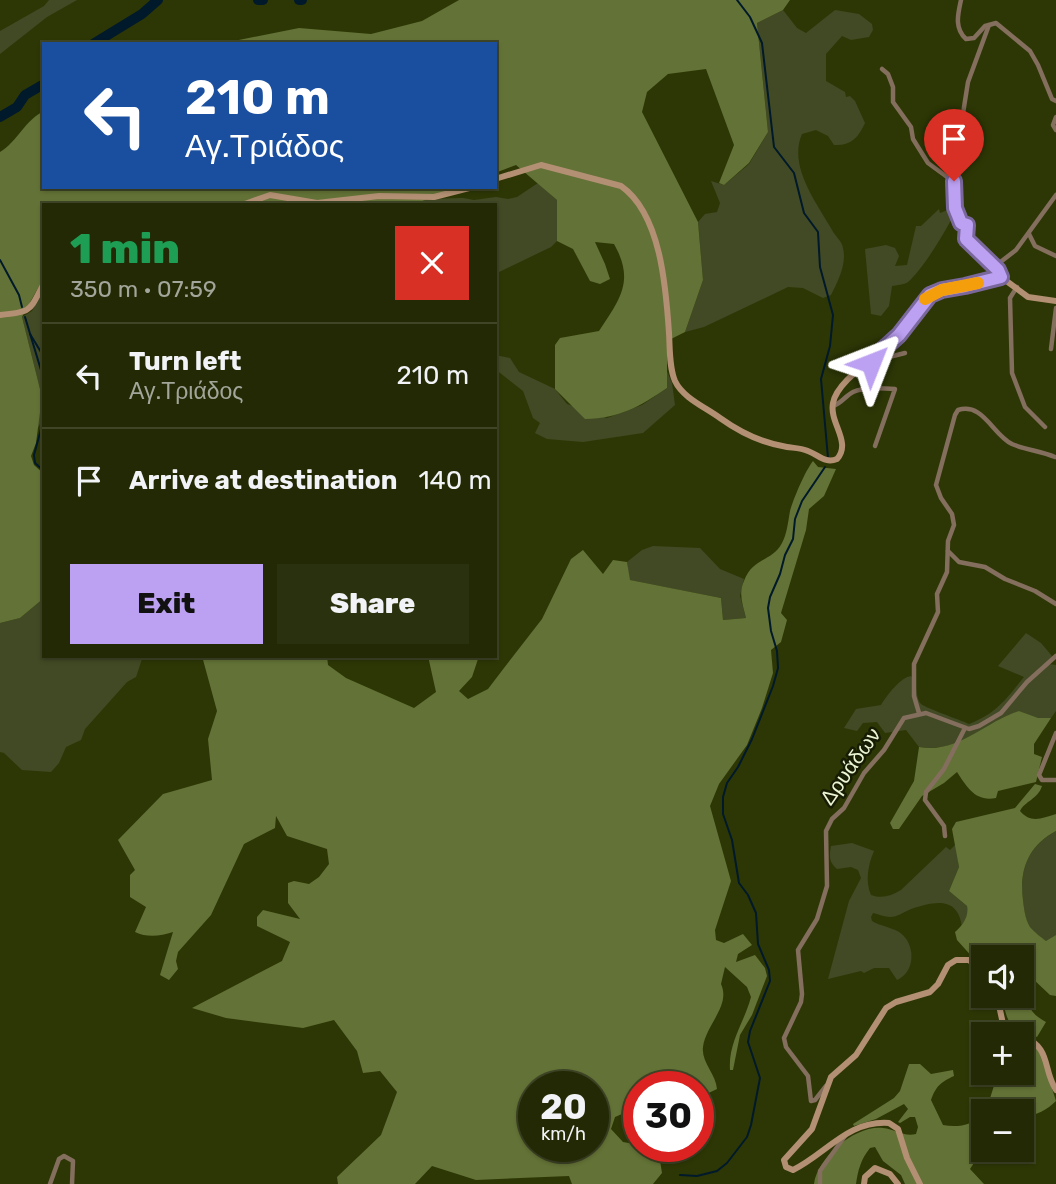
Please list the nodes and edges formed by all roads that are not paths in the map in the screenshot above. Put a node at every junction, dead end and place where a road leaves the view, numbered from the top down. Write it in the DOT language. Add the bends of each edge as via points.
graph roads {
  1 [pos="961,0"];
  2 [pos="989,25"];
  3 [pos="882,69"];
  4 [pos="1056,101"];
  5 [pos="1056,117"];
  6 [pos="1056,130"];
  7 [pos="497,178"];
  8 [pos="954,181"];
  9 [pos="465,189"];
  10 [pos="1056,195"];
  11 [pos="248,203"];
  12 [pos="317,203"];
  13 [pos="317,203"];
  14 [pos="1028,233"];
  15 [pos="1056,256"];
  16 [pos="994,267"];
  17 [pos="1001,277"];
  18 [pos="42,286"];
  19 [pos="1017,287"];
  20 [pos="1056,301"];
  21 [pos="1056,308"];
  22 [pos="0,315"];
  23 [pos="1051,349"];
  24 [pos="905,353"];
  25 [pos="869,362"];
  26 [pos="832,406"];
  27 [pos="1045,427"];
  28 [pos="875,446"];
  29 [pos="1055,457"];
  30 [pos="948,551"];
  31 [pos="1056,604"];
  32 [pos="1056,656"];
  33 [pos="919,713"];
  34 [pos="965,728"];
  35 [pos="1056,733"];
  36 [pos="1056,780"];
  37 [pos="945,836"];
  38 [pos="971,962"];
  39 [pos="1034,1041"];
  40 [pos="827,1085"];
  41 [pos="1056,1090"];
  42 [pos="847,1132"];
  43 [pos="50,1184"];
  44 [pos="72,1184"];
  45 [pos="820,1184"];
  46 [pos="864,1184"];
  47 [pos="898,1184"];
  48 [pos="920,1184"];
  1 -- 2 [label="street" via="957,18 966,39"];
  2 -- 4 [label="street" via="996,23 1030,51"];
  2 -- 8 [label="street" via="968,82 961,126 965,138"];
  3 -- 8 [label="street" via="893,87 894,102 928,163"];
  5 -- 6 [label="street"];
  7 -- 26 [label="street" via="541,165 621,186 634,196 660,257 675,380 683,393 743,434 833,461 843,444"];
  8 -- 16 [label="street" via="955,208 961,223 967,225 966,239"];
  9 -- 12 [label="street" via="434,197 379,196"];
  10 -- 14 [label="street"];
  11 -- 13 [label="street" via="270,195"];
  14 -- 15 [label="street" via="1035,246"];
  14 -- 16 [label="street" via="1016,250"];
  16 -- 17 [label="street"];
  17 -- 19 [label="street"];
  17 -- 25 [label="street" via="930,295 899,335"];
  18 -- 22 [label="street" via="28,310"];
  19 -- 20 [label="street" via="1030,298"];
  19 -- 27 [label="street" via="1010,298 1012,373 1025,407"];
  21 -- 23 [label="street"];
  24 -- 25 [label="street"];
  25 -- 26 [label="street" via="839,387"];
  26 -- 28 [label="street" via="853,392 895,389"];
  29 -- 30 [label="street" via="1012,444 978,413 958,410 936,485 955,520"];
  30 -- 31 [label="street" via="958,562 990,570"];
  30 -- 33 [label="street" via="947,572 937,594 938,612 913,670"];
  32 -- 34 [label="street" via="1001,713 979,726"];
  33 -- 34 [label="street"];
  33 -- 40 [label="street, Δρυάδων" via="901,720 826,831 827,886 817,919 798,950 801,1002 784,1038 808,1076 811,1101"];
  34 -- 37 [label="street" via="926,792 925,800 944,826"];
  35 -- 36 [label="street" via="1039,775 1042,780"];
  38 -- 40 [label="street" via="956,960 930,992 891,1004 856,1055 834,1072"];
  39 -- 41 [label="street"];
  40 -- 42 [label="street" via="812,1129 786,1155 786,1167 801,1166"];
  42 -- 45 [label="street" via="820,1171"];
  42 -- 48 [label="street" via="877,1123 895,1125"];
  43 -- 44 [label="street" via="64,1156 73,1161"];
  46 -- 47 [label="street" via="875,1168 890,1174"];
}
